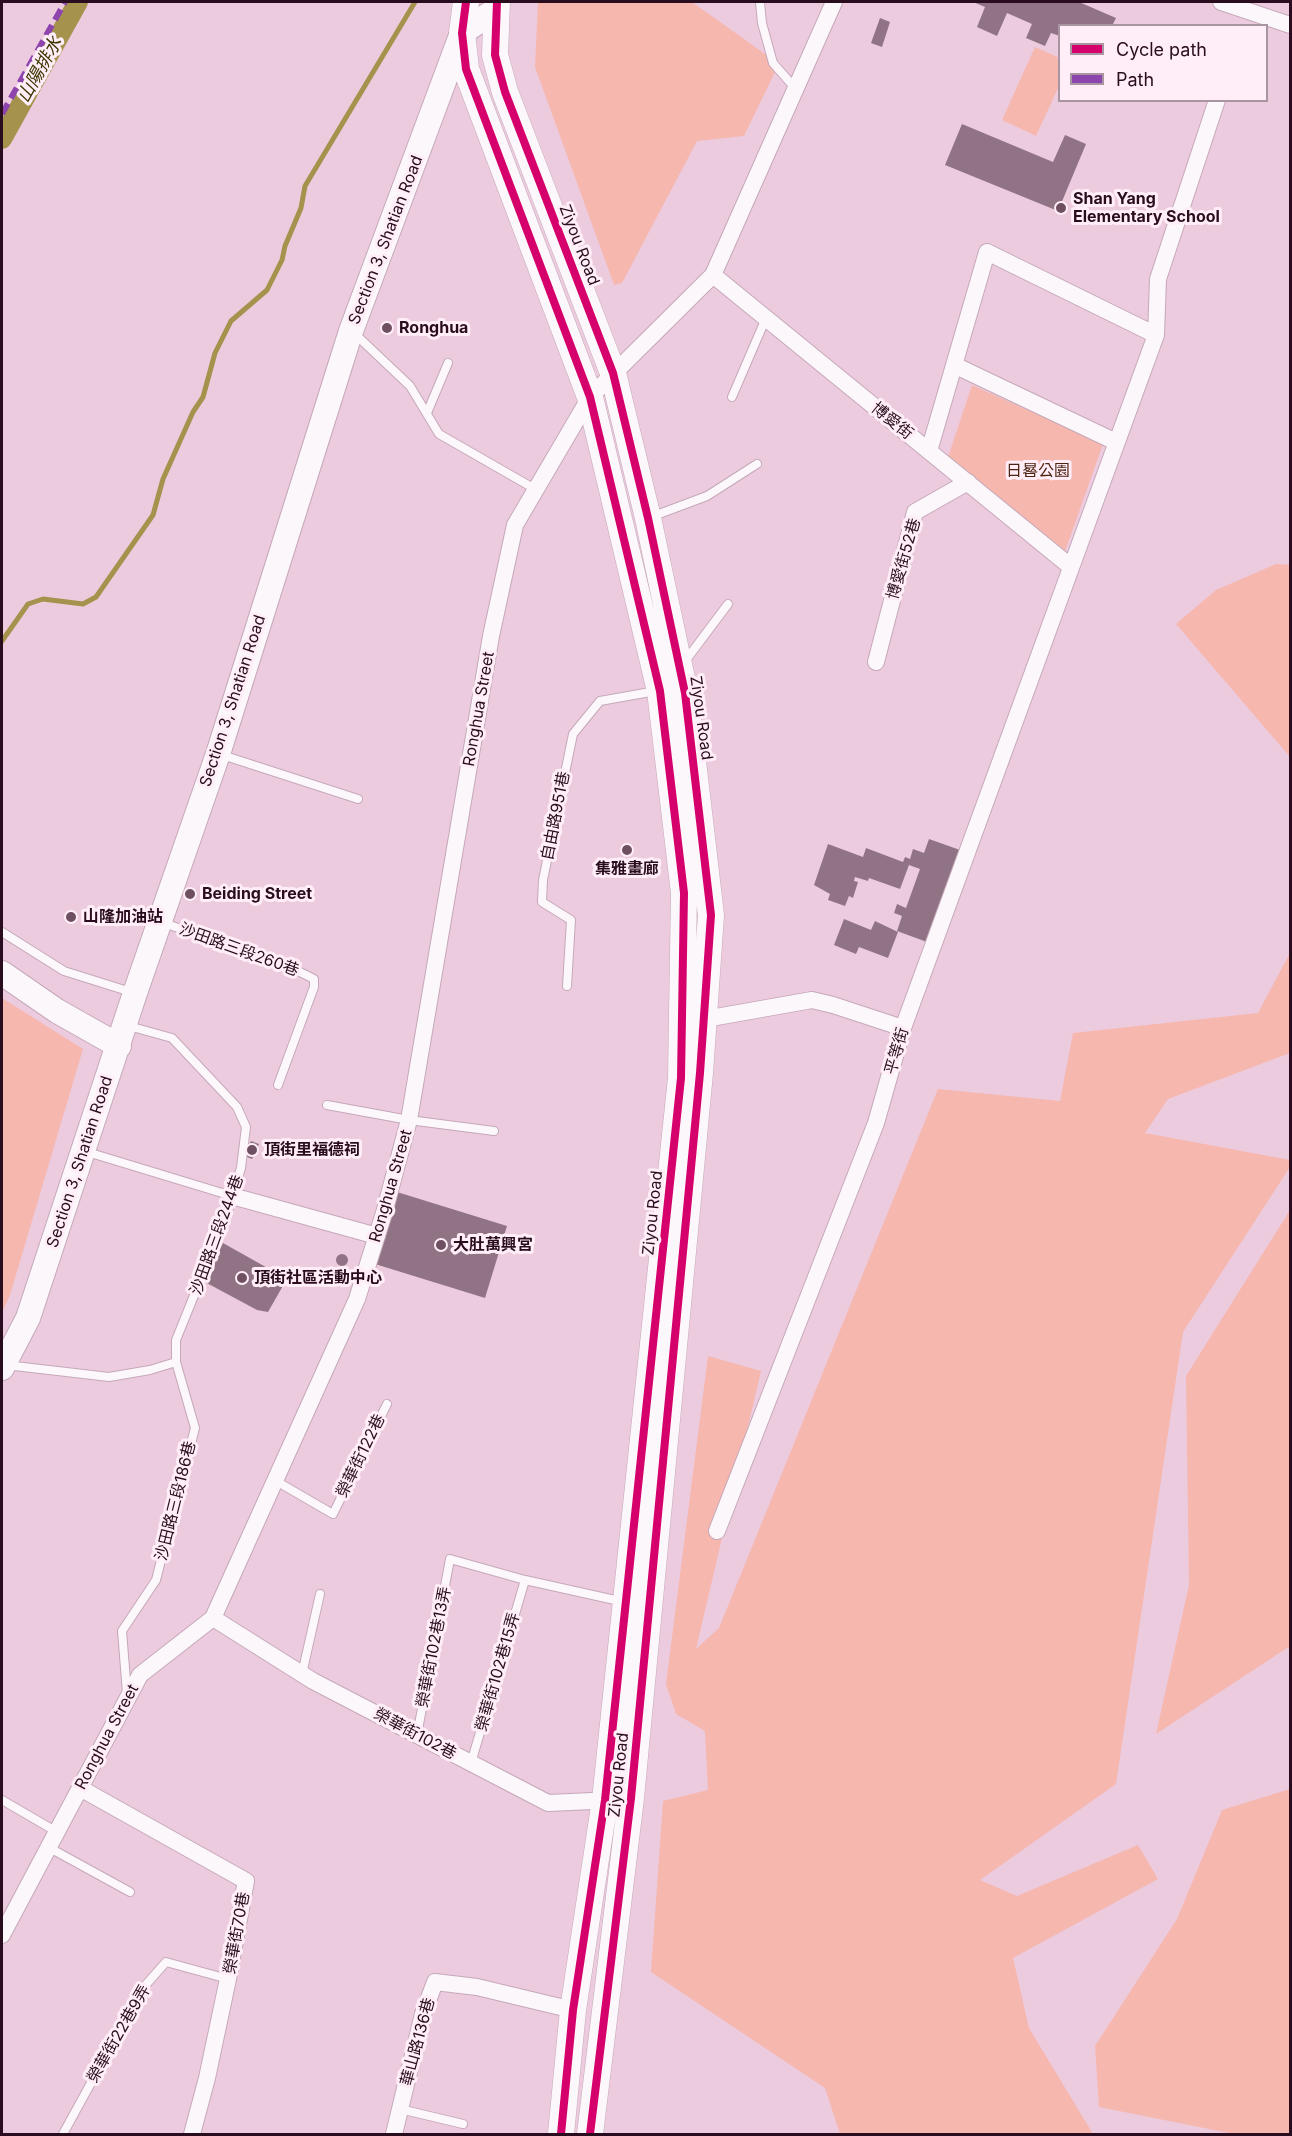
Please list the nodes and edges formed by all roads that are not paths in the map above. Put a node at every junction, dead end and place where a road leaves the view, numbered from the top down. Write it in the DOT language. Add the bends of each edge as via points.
graph roads {
  1 [pos="466,2"];
  2 [pos="760,2"];
  3 [pos="834,2"];
  4 [pos="1221,2"];
  5 [pos="496,6"];
  6 [pos="1290,25"];
  7 [pos="462,33"];
  8 [pos="795,89"];
  9 [pos="1216,102"];
  10 [pos="713,275"];
  11 [pos="766,318"];
  12 [pos="351,331"];
  13 [pos="1156,335"];
  14 [pos="448,363"];
  15 [pos="954,365"];
  16 [pos="613,373"];
  17 [pos="732,397"];
  18 [pos="590,398"];
  19 [pos="427,413"];
  20 [pos="1116,442"];
  21 [pos="929,451"];
  22 [pos="757,464"];
  23 [pos="968,482"];
  24 [pos="535,489"];
  25 [pos="648,518"];
  26 [pos="1071,567"];
  27 [pos="728,604"];
  28 [pos="876,662"];
  29 [pos="680,668"];
  30 [pos="660,691"];
  31 [pos="664,731"];
  32 [pos="690,731"];
  33 [pos="218,754"];
  34 [pos="358,799"];
  35 [pos="159,922"];
  36 [pos="2,932"];
  37 [pos="2,973"];
  38 [pos="567,986"];
  39 [pos="2,992"];
  40 [pos="135,993"];
  41 [pos="53,1017"];
  42 [pos="705,1019"];
  43 [pos="903,1028"];
  44 [pos="122,1035"];
  45 [pos="278,1085"];
  46 [pos="327,1105"];
  47 [pos="409,1120"];
  48 [pos="494,1131"];
  49 [pos="84,1151"];
  50 [pos="232,1196"];
  51 [pos="377,1236"];
  52 [pos="176,1362"];
  53 [pos="2,1366"];
  54 [pos="387,1404"];
  55 [pos="276,1481"];
  56 [pos="717,1531"];
  57 [pos="525,1580"];
  58 [pos="320,1594"];
  59 [pos="625,1602"];
  60 [pos="213,1618"];
  61 [pos="302,1674"];
  62 [pos="128,1699"];
  63 [pos="417,1735"];
  64 [pos="471,1763"];
  65 [pos="80,1788"];
  66 [pos="2,1800"];
  67 [pos="605,1800"];
  68 [pos="631,1800"];
  69 [pos="57,1832"];
  70 [pos="48,1847"];
  71 [pos="130,1892"];
  72 [pos="2,1935"];
  73 [pos="228,1979"];
  74 [pos="573,2010"];
  75 [pos="400,2109"];
  76 [pos="463,2124"];
  77 [pos="63,2134"];
  78 [pos="192,2134"];
  79 [pos="394,2134"];
  80 [pos="561,2134"];
  81 [pos="590,2134"];
  1 -- 7 [label="main road, Section 3, Shatian Road"];
  2 -- 8 [label="lane" via="773,63"];
  3 -- 8 [label="street"];
  4 -- 6 [label="street"];
  5 -- 7 [label="street"];
  5 -- 16 [label="main road, Ziyou Road" via="495,55 505,92"];
  7 -- 12 [label="street, Section 3, Shatian Road"];
  7 -- 18 [label="main road, Ziyou Road" via="466,69 479,107"];
  8 -- 10 [label="street"];
  9 -- 13 [label="street, 平等街" via="1158,279"];
  10 -- 11 [label="street, 博愛街"];
  10 -- 16 [label="street, Ronghua Street"];
  11 -- 17 [label="lane"];
  11 -- 21 [label="street, 博愛街"];
  12 -- 19 [label="lane" via="410,386"];
  12 -- 33 [label="street, Section 3, Shatian Road"];
  13 -- 15 [label="street" via="987,252"];
  13 -- 20 [label="street, 平等街"];
  14 -- 19 [label="lane"];
  15 -- 20 [label="street"];
  15 -- 21 [label="street"];
  16 -- 18 [label="street, Ronghua Street"];
  16 -- 25 [label="main road, Ziyou Road"];
  18 -- 24 [label="street, Ronghua Street"];
  18 -- 30 [label="main road, Ziyou Road"];
  19 -- 24 [label="lane" via="439,434"];
  20 -- 26 [label="street, 平等街"];
  21 -- 23 [label="street, 博愛街"];
  22 -- 25 [label="lane" via="707,496"];
  23 -- 26 [label="street, 博愛街"];
  23 -- 28 [label="street, 博愛街52巷" via="915,512"];
  24 -- 47 [label="street, Ronghua Street" via="515,525 491,636"];
  25 -- 29 [label="main road, Ziyou Road"];
  26 -- 43 [label="street, 平等街"];
  27 -- 29 [label="lane"];
  29 -- 32 [label="main road, Ziyou Road"];
  30 -- 31 [label="main road, Ziyou Road"];
  30 -- 38 [label="lane, 自由路951巷" via="600,701 573,734 543,880 542,902 571,920"];
  31 -- 32 [label="main road"];
  31 -- 59 [label="main road, Ziyou Road" via="684,892 681,1078"];
  32 -- 42 [label="main road, Ziyou Road" via="711,915"];
  33 -- 34 [label="lane"];
  33 -- 35 [label="street, Section 3, Shatian Road"];
  35 -- 40 [label="street, Section 3, Shatian Road"];
  35 -- 45 [label="lane, 沙田路三段260巷" via="290,966 314,979"];
  36 -- 40 [label="lane" via="64,971"];
  37 -- 41 [label="street"];
  39 -- 41 [label="street"];
  40 -- 44 [label="street, Section 3, Shatian Road"];
  41 -- 44 [label="street"];
  42 -- 43 [label="street" via="812,1000"];
  42 -- 68 [label="main road, Ziyou Road"];
  43 -- 56 [label="street, 平等街" via="876,1123"];
  44 -- 49 [label="street, Section 3, Shatian Road"];
  44 -- 50 [label="lane, 沙田路三段244巷" via="172,1038 237,1107 246,1127 241,1168"];
  46 -- 47 [label="lane"];
  47 -- 48 [label="lane"];
  47 -- 51 [label="street, Ronghua Street"];
  49 -- 50 [label="lane"];
  49 -- 53 [label="street, Section 3, Shatian Road" via="28,1318"];
  50 -- 51 [label="street"];
  50 -- 52 [label="lane, 沙田路三段244巷" via="176,1340"];
  51 -- 55 [label="street, Ronghua Street" via="357,1299"];
  52 -- 53 [label="lane" via="109,1377"];
  52 -- 62 [label="lane, 沙田路三段186巷" via="195,1428 156,1580 122,1631"];
  54 -- 55 [label="lane, 榮華街122巷" via="333,1514"];
  55 -- 60 [label="street, Ronghua Street"];
  57 -- 59 [label="lane"];
  57 -- 63 [label="lane, 榮華街102巷13弄" via="450,1559"];
  57 -- 64 [label="lane, 榮華街102巷15弄"];
  58 -- 61 [label="lane"];
  59 -- 67 [label="main road, Ziyou Road"];
  60 -- 61 [label="street, 榮華街102巷"];
  60 -- 62 [label="street, Ronghua Street" via="140,1675"];
  61 -- 63 [label="street, 榮華街102巷"];
  62 -- 65 [label="street, Ronghua Street"];
  63 -- 64 [label="street, 榮華街102巷"];
  64 -- 67 [label="street, 榮華街102巷" via="548,1803"];
  65 -- 69 [label="street, Ronghua Street"];
  65 -- 73 [label="street, 榮華街70巷" via="246,1881"];
  66 -- 69 [label="lane"];
  67 -- 68 [label="street, 榮華街102巷"];
  67 -- 74 [label="main road, Ziyou Road"];
  68 -- 81 [label="main road, Ziyou Road"];
  69 -- 70 [label="street, Ronghua Street"];
  70 -- 71 [label="lane"];
  70 -- 72 [label="street, Ronghua Street"];
  73 -- 77 [label="lane, 榮華街22巷9弄" via="166,1962 143,1988"];
  73 -- 78 [label="street, 榮華街70巷"];
  74 -- 75 [label="street, 華山路136巷" via="477,1987 435,1982 423,2014"];
  74 -- 80 [label="main road, Ziyou Road"];
  75 -- 76 [label="lane"];
  75 -- 79 [label="street, 華山路136巷"];
}
